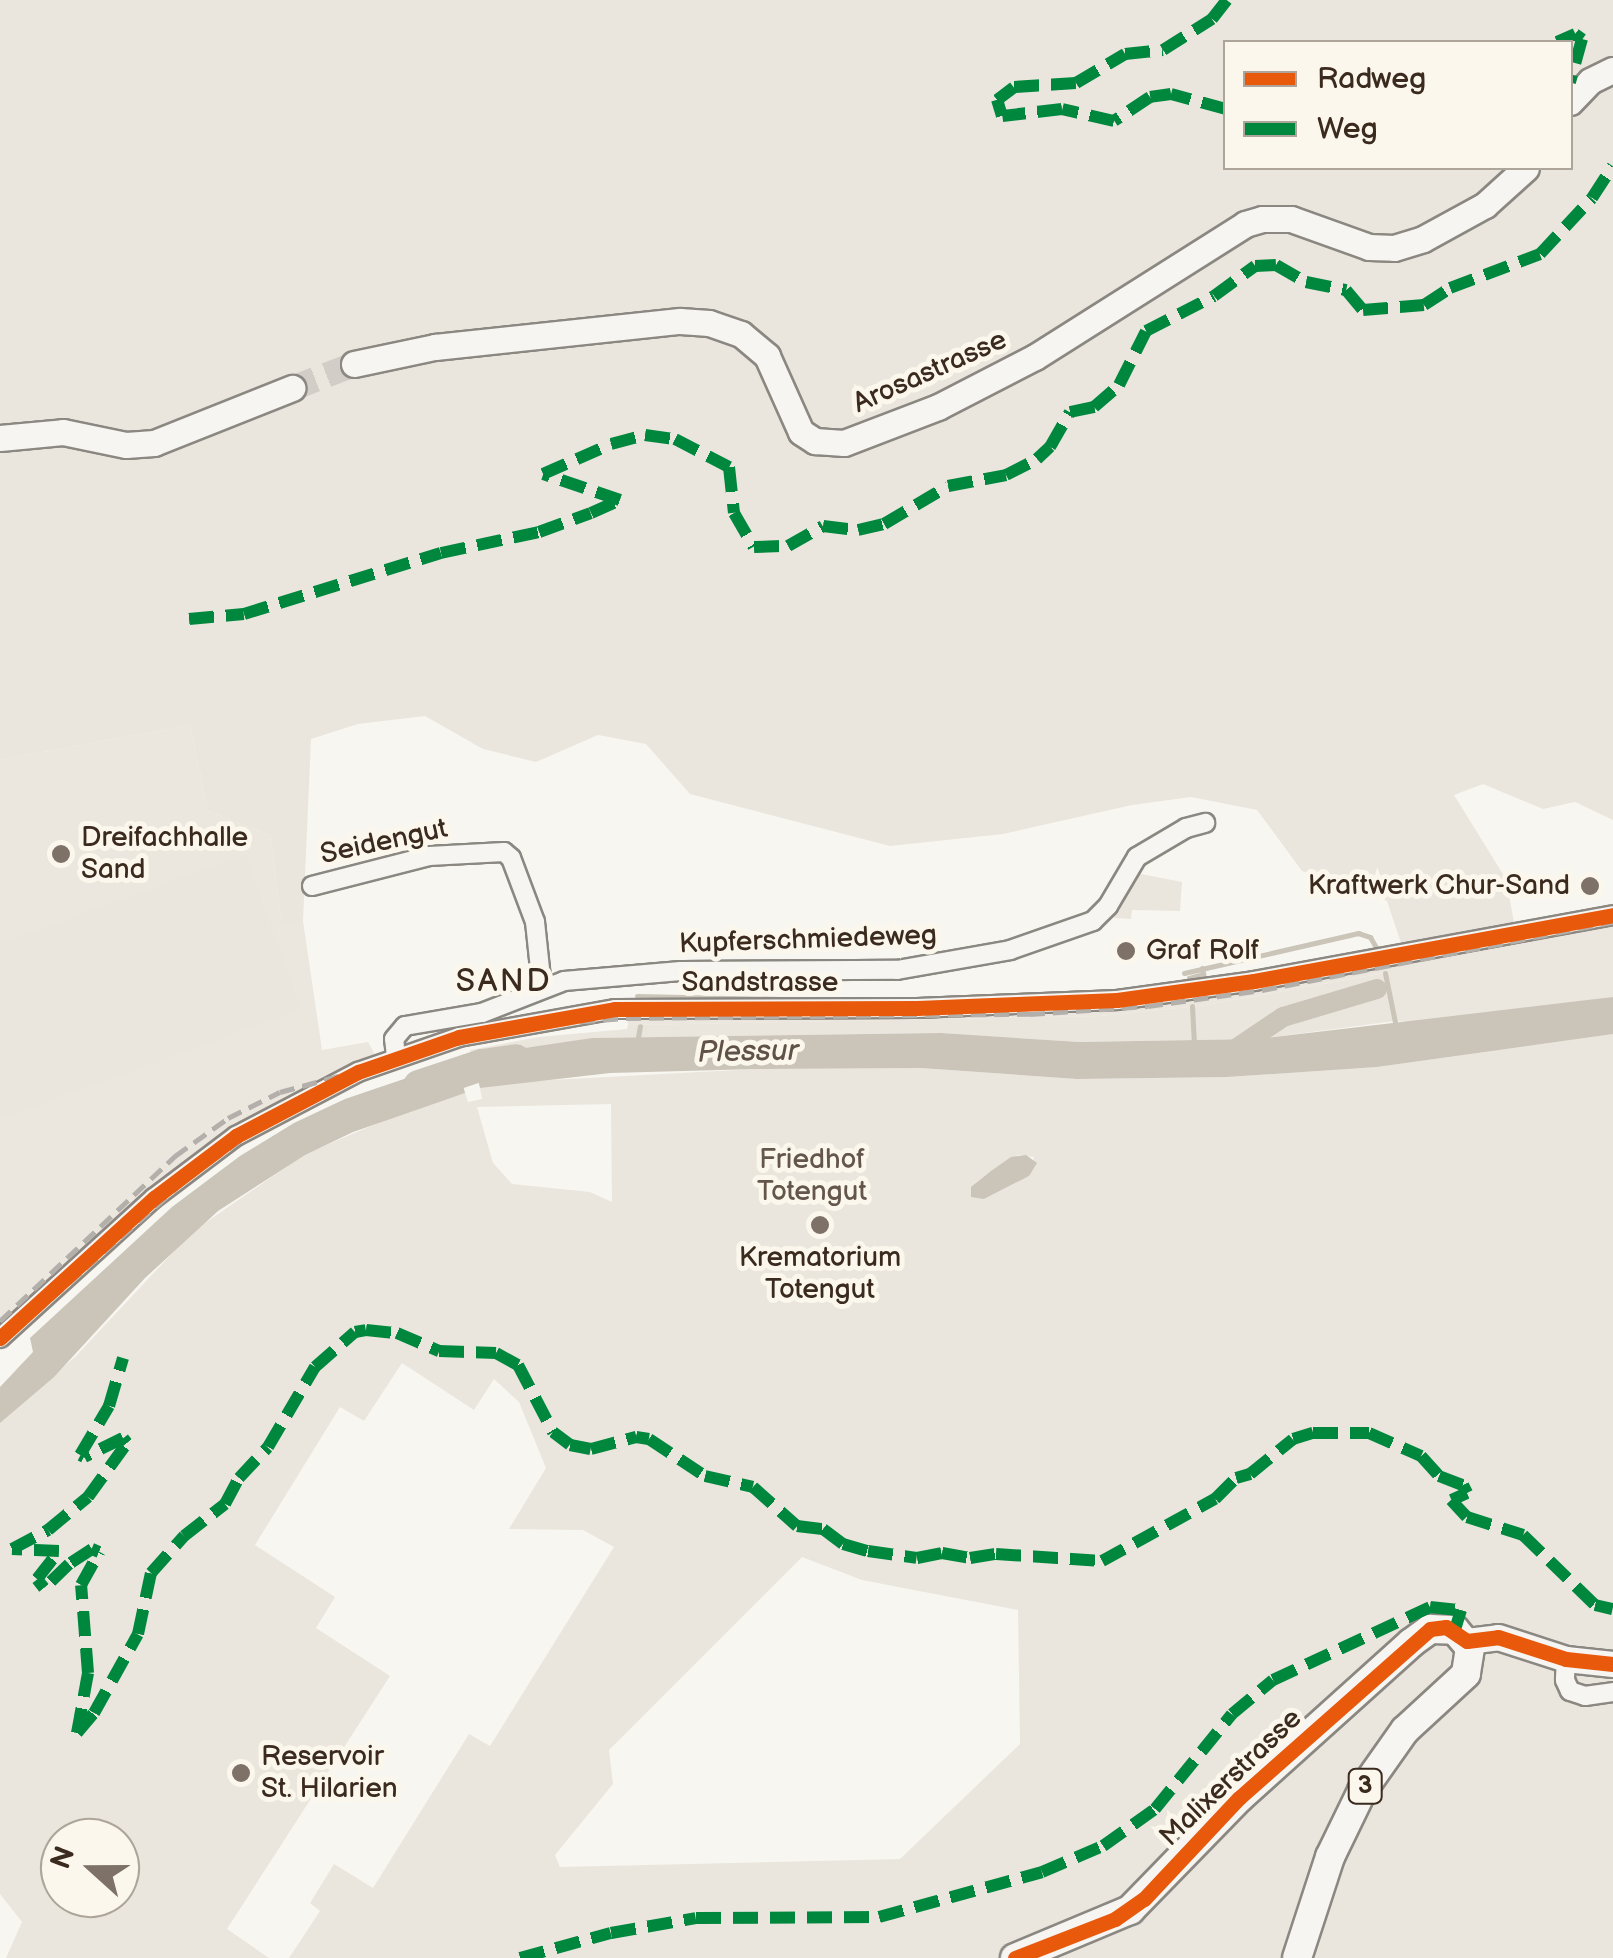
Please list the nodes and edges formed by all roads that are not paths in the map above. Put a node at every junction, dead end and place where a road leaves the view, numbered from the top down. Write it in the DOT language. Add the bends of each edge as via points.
graph roads {
  1 [pos="1613,70"];
  2 [pos="1576,96"];
  3 [pos="1524,170"];
  4 [pos="354,364"];
  5 [pos="292,388"];
  6 [pos="0,438"];
  7 [pos="1205,823"];
  8 [pos="312,886"];
  9 [pos="1613,915"];
  10 [pos="542,988"];
  11 [pos="396,1057"];
  12 [pos="0,1338"];
  13 [pos="1467,1641"];
  14 [pos="1566,1659"];
  15 [pos="1613,1664"];
  16 [pos="1613,1692"];
  17 [pos="1015,1958"];
  18 [pos="1297,1958"];
  1 -- 2 [label="main road"];
  3 -- 4 [label="main road, Arosastrasse" via="1485,205 1423,240 1394,248 1370,248 1291,218 1244,224 1035,357 938,407 844,442 825,444 801,432 767,356 741,334 709,322 417,350"];
  5 -- 6 [label="main road" via="154,443 63,432"];
  7 -- 10 [label="street, Kupferschmiedeweg" via="1136,857 1108,906 1088,925 994,954 896,970 681,971"];
  8 -- 10 [label="street, Seidengut" via="429,856 504,852 535,922"];
  9 -- 11 [label="street, Sandstrasse" via="1186,992 981,1006 615,1008 480,1032"];
  10 -- 11 [label="street, Kupferschmiedeweg" via="482,1013 405,1026 393,1041"];
  11 -- 12 [label="street, Sandstrasse" via="312,1094 206,1156"];
  13 -- 14 [label="main road" via="1498,1638"];
  13 -- 17 [label="main road, Malixerstrasse" via="1446,1627 1420,1635 1239,1798 1144,1899 1115,1918"];
  13 -- 18 [label="main road, 3" via="1466,1674 1405,1730 1362,1791 1326,1868"];
  14 -- 15 [label="main road"];
  14 -- 16 [label="street" via="1570,1691"];
}
